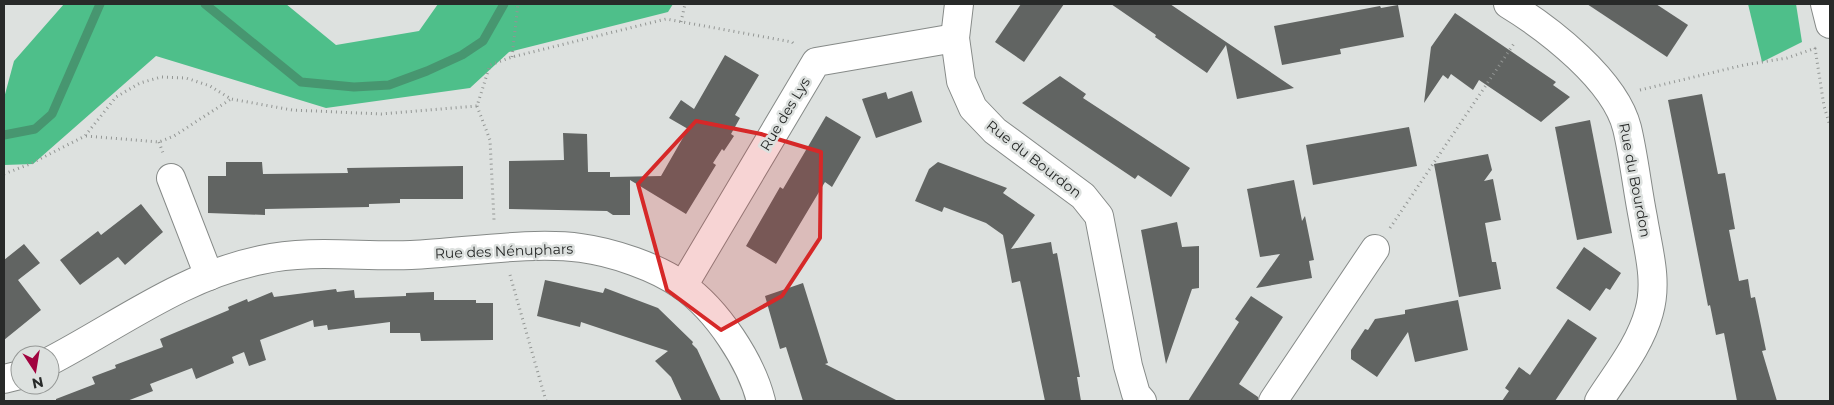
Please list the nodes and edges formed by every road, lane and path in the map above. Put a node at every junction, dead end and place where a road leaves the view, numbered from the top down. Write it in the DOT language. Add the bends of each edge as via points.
graph roads {
  1 [pos="518,4"];
  2 [pos="685,4"];
  3 [pos="959,4"];
  4 [pos="1508,4"];
  5 [pos="1826,4"];
  6 [pos="1536,11"];
  7 [pos="681,22"];
  8 [pos="1826,35"];
  9 [pos="954,38"];
  10 [pos="1814,48"];
  11 [pos="512,57"];
  12 [pos="816,62"];
  13 [pos="231,99"];
  14 [pos="1614,101"];
  15 [pos="477,106"];
  16 [pos="1830,126"];
  17 [pos="85,136"];
  18 [pos="4,174"];
  19 [pos="171,178"];
  20 [pos="495,226"];
  21 [pos="1375,249"];
  22 [pos="510,271"];
  23 [pos="209,276"];
  24 [pos="683,286"];
  25 [pos="60,356"];
  26 [pos="4,387"];
  27 [pos="1606,399"];
  28 [pos="12,401"];
  29 [pos="546,401"];
  30 [pos="761,401"];
  31 [pos="1142,401"];
  32 [pos="1273,401"];
  1 -- 11 [label="path"];
  2 -- 7 [label="path"];
  3 -- 9 [label="street, Rue du Bourdon"];
  4 -- 6 [label="street, Rue du Bourdon"];
  5 -- 8 [label="street"];
  6 -- 14 [label="street, Rue du Bourdon" via="1595,74"];
  6 -- 21 [label="path"];
  7 -- 11 [label="path" via="666,20"];
  7 -- 12 [label="path" via="792,42"];
  8 -- 10 [label="path"];
  9 -- 12 [label="street, Rue des Lys"];
  9 -- 31 [label="street, Rue du Bourdon" via="961,81 973,108 995,131 1083,196 1099,216 1128,366 1136,394"];
  10 -- 14 [label="path" via="1787,58 1649,87"];
  10 -- 16 [label="path"];
  11 -- 15 [label="path" via="490,65"];
  12 -- 24 [label="street, Rue des Lys"];
  13 -- 15 [label="path" via="292,110 338,113 381,114"];
  13 -- 17 [label="path" via="174,136 159,142"];
  13 -- 17 [label="path" via="210,86 186,78 161,77 140,82 116,97"];
  14 -- 27 [label="street, Rue du Bourdon" via="1627,127 1653,283 1649,312 1638,342"];
  15 -- 20 [label="path" via="490,140"];
  17 -- 18 [label="path"];
  19 -- 23 [label="street"];
  21 -- 32 [label="street"];
  22 -- 29 [label="path"];
  23 -- 24 [label="street, Rue des Nénuphars" via="261,260 304,255 386,256 580,248 618,256"];
  23 -- 25 [label="street, Rue des Nénuphars" via="122,319"];
  24 -- 30 [label="street, Rue des Nénuphars" via="728,333 745,361"];
  26 -- 28 [label="street"];
}
